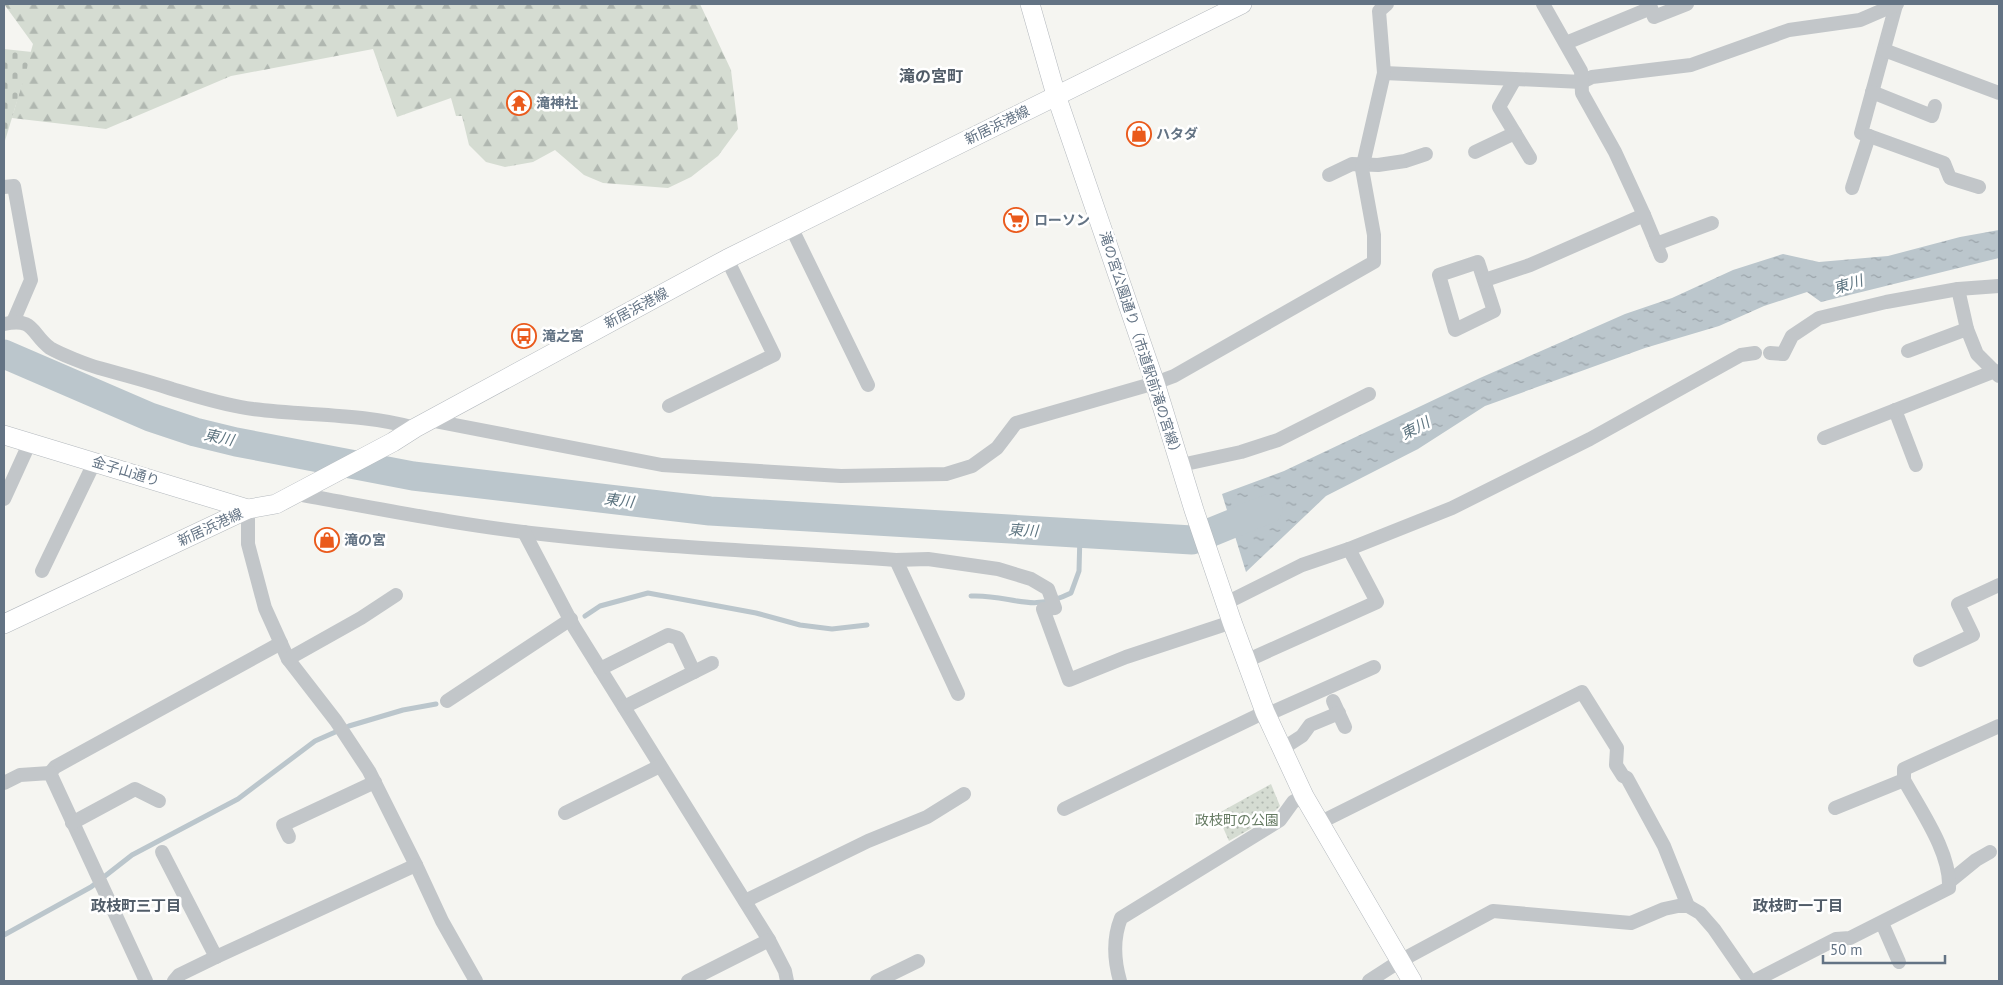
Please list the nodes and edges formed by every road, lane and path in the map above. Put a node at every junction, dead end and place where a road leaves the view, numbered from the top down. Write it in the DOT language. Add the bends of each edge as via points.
graph roads {
  1 [pos="1030,4"];
  2 [pos="1242,4"];
  3 [pos="1387,4"];
  4 [pos="1543,4"];
  5 [pos="1687,4"];
  6 [pos="1896,4"];
  7 [pos="1566,43"];
  8 [pos="1884,50"];
  9 [pos="1384,73"];
  10 [pos="1515,79"];
  11 [pos="1582,82"];
  12 [pos="1872,92"];
  13 [pos="1999,93"];
  14 [pos="1056,95"];
  15 [pos="1932,116"];
  16 [pos="1515,133"];
  17 [pos="1869,136"];
  18 [pos="1475,152"];
  19 [pos="1426,154"];
  20 [pos="1530,158"];
  21 [pos="1364,163"];
  22 [pos="1329,175"];
  23 [pos="4,187"];
  24 [pos="1979,187"];
  25 [pos="1852,188"];
  26 [pos="1644,215"];
  27 [pos="1712,223"];
  28 [pos="791,227"];
  29 [pos="727,259"];
  30 [pos="1485,280"];
  31 [pos="1999,286"];
  32 [pos="1958,289"];
  33 [pos="9,323"];
  34 [pos="1966,329"];
  35 [pos="1908,352"];
  36 [pos="1755,353"];
  37 [pos="1770,353"];
  38 [pos="1997,374"];
  39 [pos="1156,383"];
  40 [pos="868,386"];
  41 [pos="1369,394"];
  42 [pos="669,406"];
  43 [pos="1895,410"];
  44 [pos="422,424"];
  45 [pos="4,435"];
  46 [pos="1824,438"];
  47 [pos="30,442"];
  48 [pos="95,461"];
  49 [pos="1181,465"];
  50 [pos="1916,465"];
  51 [pos="297,494"];
  52 [pos="4,499"];
  53 [pos="248,509"];
  54 [pos="524,532"];
  55 [pos="1350,549"];
  56 [pos="896,560"];
  57 [pos="42,572"];
  58 [pos="1999,585"];
  59 [pos="396,595"];
  60 [pos="1224,598"];
  61 [pos="571,618"];
  62 [pos="1232,622"];
  63 [pos="4,624"];
  64 [pos="281,643"];
  65 [pos="288,659"];
  66 [pos="1920,660"];
  67 [pos="1246,661"];
  68 [pos="712,663"];
  69 [pos="1374,667"];
  70 [pos="600,669"];
  71 [pos="694,672"];
  72 [pos="958,694"];
  73 [pos="446,701"];
  74 [pos="624,707"];
  75 [pos="1266,713"];
  76 [pos="1999,726"];
  77 [pos="1345,727"];
  78 [pos="1282,749"];
  79 [pos="660,766"];
  80 [pos="50,773"];
  81 [pos="1904,780"];
  82 [pos="375,782"];
  83 [pos="4,783"];
  84 [pos="964,794"];
  85 [pos="1304,796"];
  86 [pos="159,801"];
  87 [pos="1835,808"];
  88 [pos="1064,809"];
  89 [pos="565,813"];
  90 [pos="72,822"];
  91 [pos="1319,823"];
  92 [pos="289,837"];
  93 [pos="162,852"];
  94 [pos="1990,852"];
  95 [pos="416,865"];
  96 [pos="1949,882"];
  97 [pos="745,901"];
  98 [pos="1688,906"];
  99 [pos="1882,923"];
  100 [pos="770,940"];
  101 [pos="216,957"];
  102 [pos="1400,961"];
  103 [pos="918,962"];
  104 [pos="1899,962"];
  105 [pos="146,981"];
  106 [pos="174,981"];
  107 [pos="476,981"];
  108 [pos="688,981"];
  109 [pos="787,981"];
  110 [pos="877,981"];
  111 [pos="1120,981"];
  112 [pos="1368,981"];
  113 [pos="1412,981"];
  114 [pos="1750,981"];
  115 [pos="1754,981"];
  1 -- 14 [label="main road, 滝の宮公園通り（市道駅前滝の宮線）"];
  2 -- 14 [label="main road, 新居浜港線"];
  3 -- 9 [label="street" via="1379,11"];
  4 -- 7 [label="street"];
  5 -- 7 [label="street" via="1654,17 1651,8"];
  6 -- 8 [label="street"];
  6 -- 11 [label="street" via="1860,20 1789,30 1691,65 1592,77"];
  7 -- 11 [label="street" via="1582,71"];
  8 -- 12 [label="street"];
  8 -- 13 [label="street"];
  9 -- 10 [label="street"];
  9 -- 21 [label="street"];
  10 -- 11 [label="street"];
  10 -- 16 [label="street" via="1499,107"];
  11 -- 26 [label="street" via="1582,93 1615,152"];
  12 -- 15 [label="street"];
  12 -- 17 [label="street" via="1861,133"];
  14 -- 28 [label="main road, 新居浜港線"];
  14 -- 39 [label="main road, 滝の宮公園通り（市道駅前滝の宮線）"];
  16 -- 18 [label="street"];
  16 -- 20 [label="street"];
  17 -- 24 [label="street" via="1944,163 1950,178"];
  17 -- 25 [label="street"];
  19 -- 21 [label="street" via="1378,165"];
  21 -- 22 [label="street" via="1352,164"];
  21 -- 39 [label="street" via="1362,169 1374,235 1374,262 1174,376"];
  23 -- 33 [label="street" via="14,186 31,280"];
  26 -- 27 [label="street" via="1659,250"];
  26 -- 30 [label="street" via="1530,265"];
  28 -- 29 [label="main road, 新居浜港線"];
  28 -- 40 [label="street"];
  29 -- 42 [label="street" via="774,355"];
  29 -- 44 [label="main road, 新居浜港線"];
  30 -- 30 [label="street" via="1478,262 1439,275 1455,330 1494,311"];
  31 -- 32 [label="street"];
  32 -- 34 [label="street"];
  32 -- 37 [label="street" via="1819,318 1792,336 1783,354"];
  33 -- 44 [label="street" via="31,327 50,348 97,367 214,403"];
  34 -- 35 [label="street"];
  34 -- 38 [label="street" via="1977,354"];
  36 -- 55 [label="street" via="1741,355 1590,439 1452,508"];
  38 -- 43 [label="street"];
  39 -- 44 [label="street" via="1016,423 997,448 972,466 946,474 841,476 662,465"];
  39 -- 49 [label="main road, 滝の宮公園通り（市道駅前滝の宮線）"];
  41 -- 49 [label="street" via="1278,440"];
  43 -- 46 [label="street"];
  43 -- 50 [label="street"];
  44 -- 51 [label="main road, 新居浜港線"];
  45 -- 47 [label="main road, 金子山通り"];
  47 -- 48 [label="main road, 金子山通り"];
  47 -- 52 [label="street"];
  48 -- 53 [label="main road, 金子山通り"];
  48 -- 57 [label="street"];
  49 -- 60 [label="main road, 滝の宮公園通り（市道駅前滝の宮線）"];
  51 -- 53 [label="main road, 新居浜港線" via="276,504"];
  51 -- 54 [label="street" via="424,518"];
  53 -- 63 [label="main road, 新居浜港線"];
  53 -- 64 [label="street" via="248,544 265,608"];
  54 -- 56 [label="street" via="655,545"];
  54 -- 61 [label="street"];
  55 -- 60 [label="street"];
  55 -- 67 [label="street" via="1377,602"];
  56 -- 62 [label="street" via="928,559 998,568 1031,579 1048,590 1055,608 1043,609 1069,680 1126,657"];
  56 -- 72 [label="street"];
  58 -- 66 [label="street" via="1958,604 1973,635"];
  59 -- 65 [label="street"];
  60 -- 62 [label="main road"];
  61 -- 70 [label="street"];
  61 -- 73 [label="street"];
  62 -- 67 [label="main road"];
  64 -- 65 [label="street"];
  64 -- 80 [label="street"];
  65 -- 82 [label="street" via="336,721"];
  67 -- 75 [label="main road"];
  68 -- 71 [label="street"];
  69 -- 75 [label="street"];
  70 -- 71 [label="street" via="668,635 678,638"];
  70 -- 74 [label="street"];
  71 -- 74 [label="street"];
  74 -- 79 [label="street"];
  75 -- 78 [label="main road"];
  75 -- 88 [label="street"];
  76 -- 81 [label="street" via="1904,769"];
  77 -- 78 [label="street" via="1336,707"];
  78 -- 85 [label="main road"];
  79 -- 89 [label="street"];
  79 -- 97 [label="street"];
  80 -- 83 [label="street" via="20,775"];
  80 -- 90 [label="street"];
  81 -- 87 [label="street"];
  81 -- 96 [label="street" via="1940,847"];
  82 -- 92 [label="street" via="283,825"];
  82 -- 95 [label="street"];
  84 -- 97 [label="street" via="927,817"];
  85 -- 91 [label="main road"];
  85 -- 111 [label="street" via="1293,802 1280,820 1121,918 1116,930 1115,964"];
  86 -- 90 [label="street" via="135,790"];
  90 -- 105 [label="street"];
  91 -- 98 [label="street" via="1582,692 1617,748 1616,765 1628,778 1664,846"];
  91 -- 102 [label="main road"];
  93 -- 101 [label="street"];
  94 -- 96 [label="street"];
  95 -- 101 [label="street"];
  95 -- 107 [label="street" via="442,921"];
  96 -- 99 [label="street" via="1949,888"];
  97 -- 100 [label="street"];
  98 -- 102 [label="street" via="1664,909 1631,923 1493,910"];
  98 -- 114 [label="street" via="1714,928"];
  99 -- 104 [label="street"];
  99 -- 115 [label="street" via="1850,938 1836,939"];
  100 -- 108 [label="street"];
  100 -- 109 [label="street"];
  101 -- 106 [label="street"];
  102 -- 112 [label="street"];
  102 -- 113 [label="main road"];
  103 -- 110 [label="street"];
}
